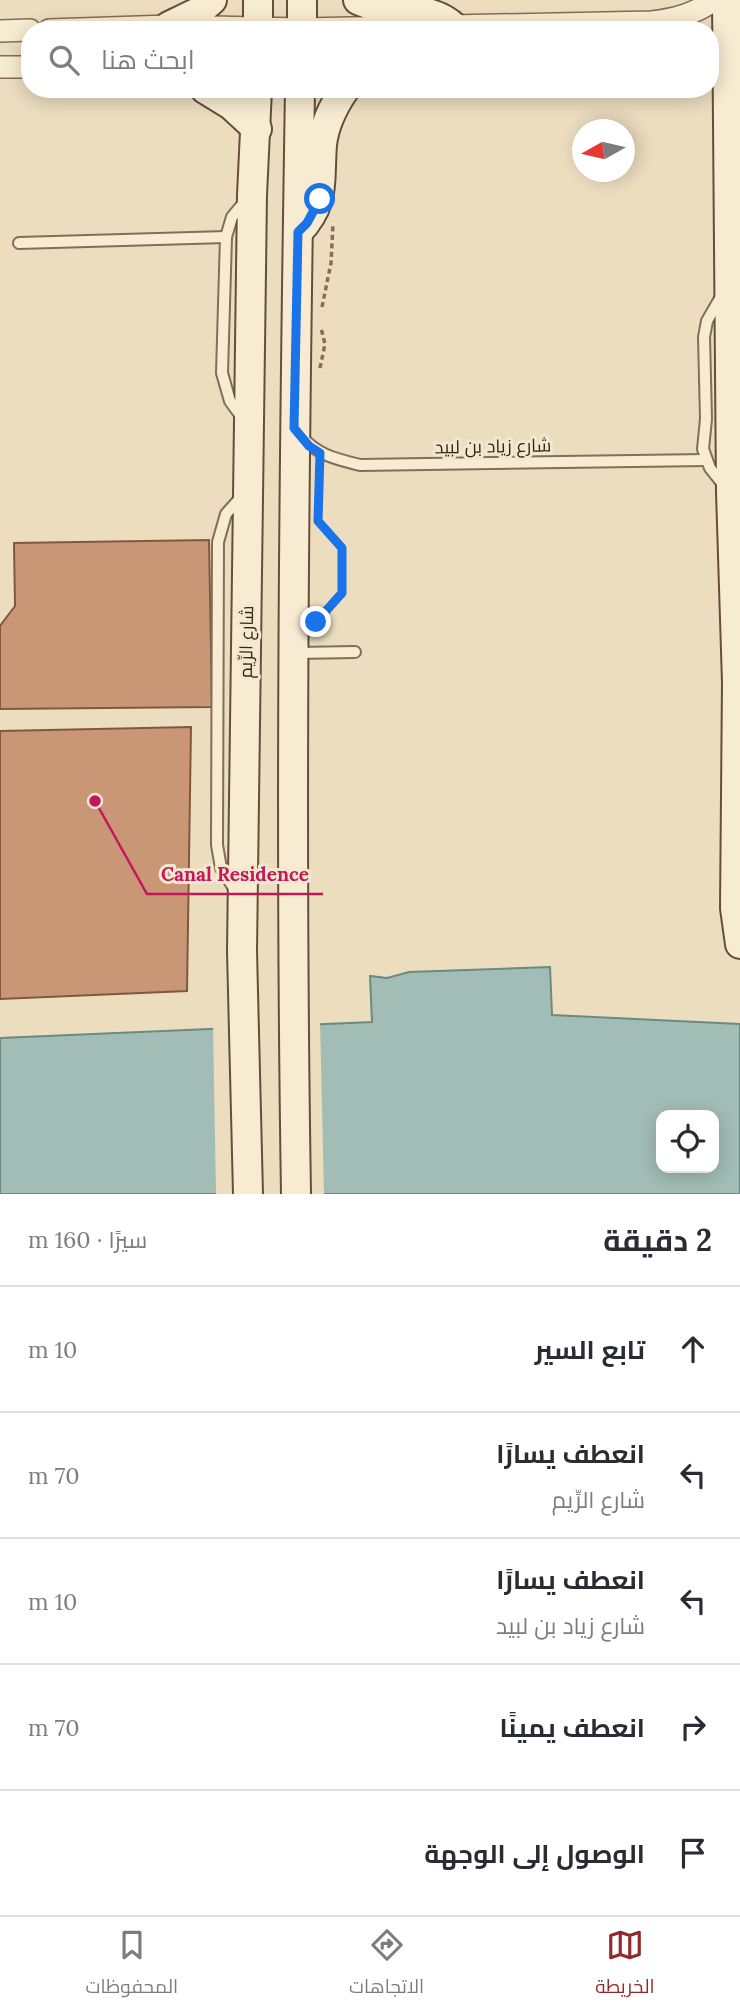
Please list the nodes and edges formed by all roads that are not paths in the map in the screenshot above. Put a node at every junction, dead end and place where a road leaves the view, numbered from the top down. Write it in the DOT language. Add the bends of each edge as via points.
graph roads {
  1 [pos="212,0"];
  2 [pos="258,0"];
  3 [pos="302,0"];
  4 [pos="358,0"];
  5 [pos="714,0"];
  6 [pos="727,0"];
  7 [pos="179,21"];
  8 [pos="258,21"];
  9 [pos="302,21"];
  10 [pos="447,21"];
  11 [pos="665,21"];
  12 [pos="21,30"];
  13 [pos="2,31"];
  14 [pos="719,83"];
  15 [pos="220,98"];
  16 [pos="257,98"];
  17 [pos="300,98"];
  18 [pos="341,98"];
  19 [pos="729,111"];
  20 [pos="257,130"];
  21 [pos="252,195"];
  22 [pos="298,232"];
  23 [pos="226,237"];
  24 [pos="19,243"];
  25 [pos="729,287"];
  26 [pos="740,318"];
  27 [pos="249,426"];
  28 [pos="294,428"];
  29 [pos="706,460"];
  30 [pos="731,492"];
  31 [pos="355,652"];
  32 [pos="304,653"];
  33 [pos="740,944"];
  34 [pos="248,1194"];
  35 [pos="296,1194"];
  1 -- 7 [label="main road"];
  2 -- 8 [label="main road"];
  3 -- 9 [label="main road"];
  4 -- 10 [label="main road" via="382,9 428,12"];
  5 -- 11 [label="street"];
  6 -- 19 [label="main road"];
  12 -- 13 [label="street"];
  14 -- 19 [label="street"];
  15 -- 20 [label="main road"];
  16 -- 20 [label="main road, شارع الرِّيم"];
  17 -- 22 [label="main road"];
  18 -- 22 [label="main road" via="324,133 320,199"];
  19 -- 25 [label="main road"];
  20 -- 21 [label="main road, شارع الرِّيم"];
  21 -- 23 [label="lane" via="232,217"];
  21 -- 27 [label="main road, شارع الرِّيم"];
  22 -- 28 [label="main road"];
  23 -- 24 [label="lane"];
  23 -- 27 [label="lane" via="222,373 230,401"];
  25 -- 26 [label="main road"];
  25 -- 29 [label="lane" via="713,309 704,337"];
  25 -- 30 [label="main road"];
  27 -- 34 [label="main road, شارع الرِّيم" via="242,951"];
  28 -- 29 [label="lane, شارع زياد بن لبيد" via="320,453 360,465"];
  28 -- 32 [label="main road"];
  29 -- 30 [label="lane"];
  30 -- 33 [label="main road" via="737,682 735,921"];
  31 -- 32 [label="lane"];
  32 -- 35 [label="main road" via="292,949"];
}
